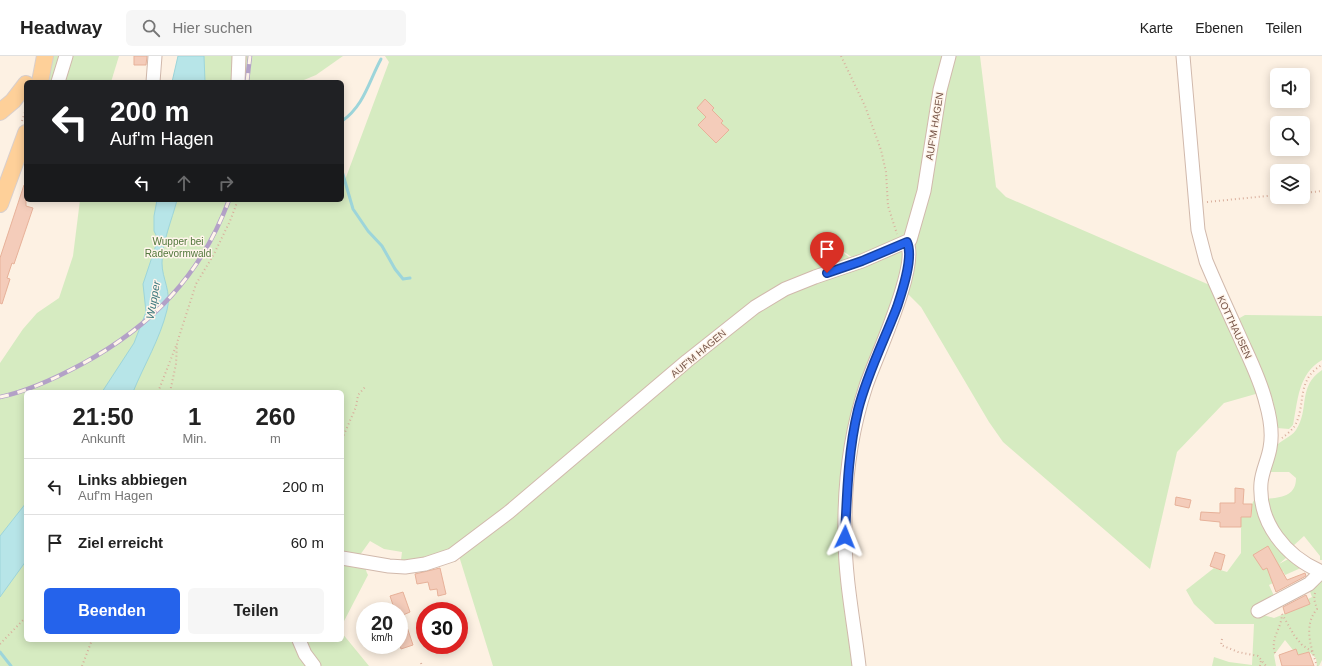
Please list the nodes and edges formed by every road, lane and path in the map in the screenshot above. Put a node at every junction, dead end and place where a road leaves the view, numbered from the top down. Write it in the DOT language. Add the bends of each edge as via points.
graph roads {
  1 [pos="66,56"];
  2 [pos="154,56"];
  3 [pos="239,56"];
  4 [pos="840,56"];
  5 [pos="949,56"];
  6 [pos="1183,56"];
  7 [pos="45,59"];
  8 [pos="29,80"];
  9 [pos="40,80"];
  10 [pos="59,80"];
  11 [pos="153,80"];
  12 [pos="238,80"];
  13 [pos="24,87"];
  14 [pos="0,112"];
  15 [pos="24,138"];
  16 [pos="1322,192"];
  17 [pos="1310,193"];
  18 [pos="1270,197"];
  19 [pos="237,202"];
  20 [pos="1196,203"];
  21 [pos="0,204"];
  22 [pos="903,244"];
  23 [pos="177,343"];
  24 [pos="1322,365"];
  25 [pos="365,387"];
  26 [pos="159,390"];
  27 [pos="170,390"];
  28 [pos="344,434"];
  29 [pos="1270,448"];
  30 [pos="344,558"];
  31 [pos="1322,572"];
  32 [pos="1316,591"];
  33 [pos="1258,611"];
  34 [pos="24,619"];
  35 [pos="1222,639"];
  36 [pos="91,642"];
  37 [pos="300,642"];
  38 [pos="0,644"];
  39 [pos="1313,652"];
  40 [pos="1275,653"];
  41 [pos="1261,660"];
  42 [pos="421,663"];
  43 [pos="82,666"];
  44 [pos="314,666"];
  45 [pos="422,666"];
  46 [pos="859,666"];
  47 [pos="1260,666"];
  48 [pos="1266,666"];
  49 [pos="1317,666"];
  1 -- 10 [label="street"];
  2 -- 11 [label="street"];
  3 -- 12 [label="street"];
  4 -- 22 [label="path" via="865,106 881,150 886,172 888,206"];
  5 -- 22 [label="street, AUF'M HAGEN" via="940,90 924,191 911,238"];
  6 -- 20 [label="street, KOTTHAUSEN"];
  7 -- 8 [label="main road"];
  7 -- 9 [label="main road"];
  13 -- 14 [label="main road"];
  15 -- 21 [label="main road"];
  16 -- 17 [label="path"];
  18 -- 20 [label="path"];
  19 -- 23 [label="path" via="214,254 196,284"];
  20 -- 29 [label="street, KOTTHAUSEN" via="1198,230 1206,261 1263,392 1270,424"];
  22 -- 30 [label="street, AUF'M HAGEN" via="785,289 755,307 687,361 509,512 452,555 425,564 405,567"];
  22 -- 46 [label="street" via="910,247 910,260 901,295 859,409 851,454 845,537"];
  23 -- 26 [label="path"];
  23 -- 27 [label="path"];
  24 -- 29 [label="path" via="1310,374 1306,382 1294,426"];
  25 -- 28 [label="path" via="358,395 356,407"];
  29 -- 31 [label="street, KOTTHAUSEN" via="1261,481 1261,500 1265,516 1285,546 1307,565"];
  31 -- 33 [label="street, KOTTHAUSEN" via="1309,584"];
  32 -- 39 [label="path" via="1314,599 1317,609 1307,627"];
  34 -- 38 [label="path"];
  35 -- 41 [label="path" via="1221,645 1258,656"];
  36 -- 43 [label="path"];
  37 -- 44 [label="street"];
  39 -- 40 [label="path" via="1294,636 1282,614 1275,634"];
  39 -- 49 [label="path"];
  41 -- 47 [label="path"];
  41 -- 48 [label="path"];
  42 -- 45 [label="path"];
}
